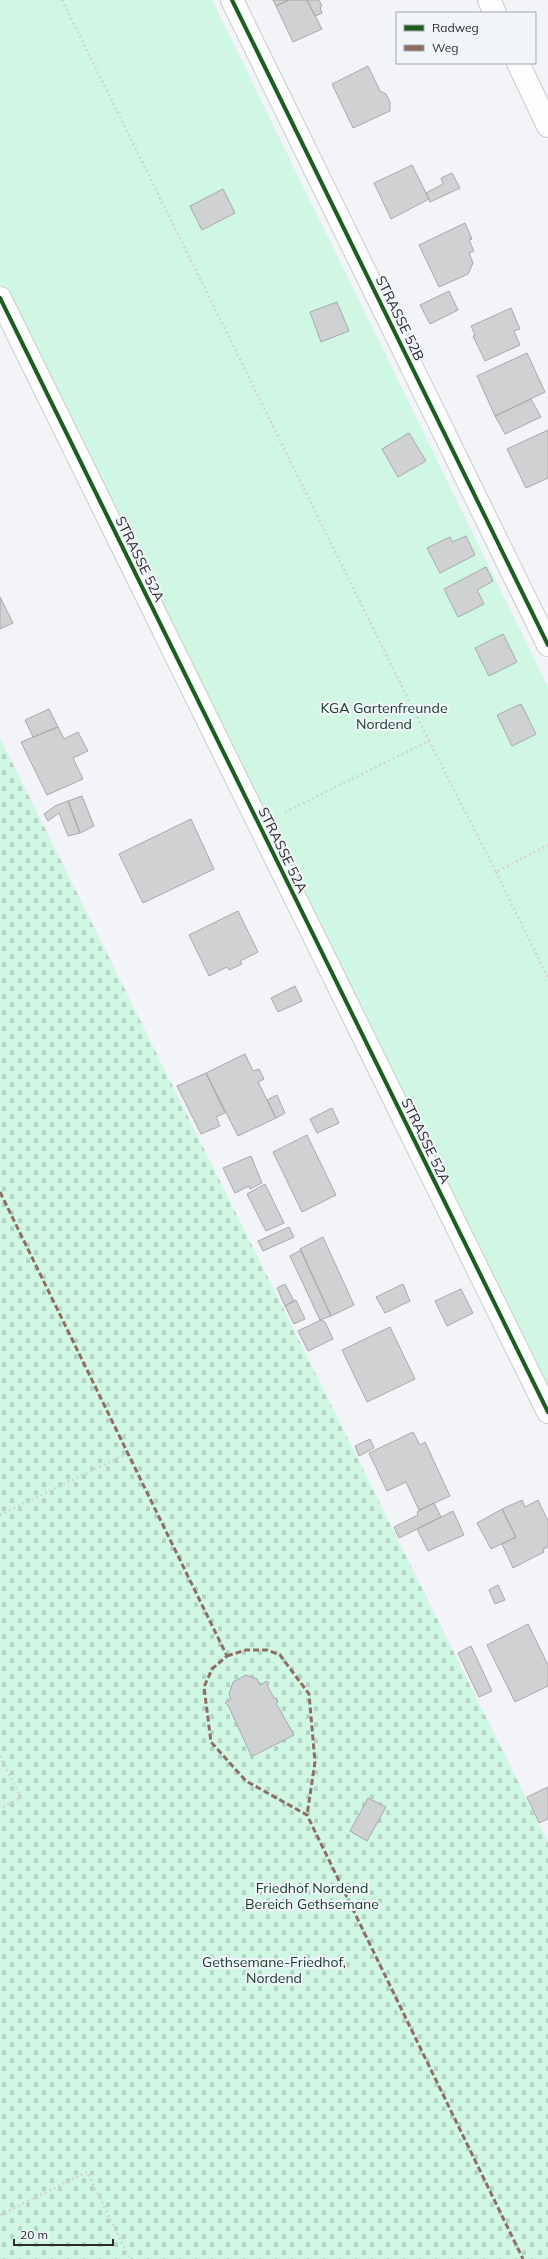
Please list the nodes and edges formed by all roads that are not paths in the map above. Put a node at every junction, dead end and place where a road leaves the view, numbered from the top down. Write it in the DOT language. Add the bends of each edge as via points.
graph roads {
  1 [pos="232,0"];
  2 [pos="489,0"];
  3 [pos="495,12"];
  4 [pos="518,64"];
  5 [pos="548,126"];
  6 [pos="0,298"];
  7 [pos="548,645"];
  8 [pos="548,1412"];
  1 -- 7 [label="street, STRASSE 52B"];
  2 -- 3 [label="street"];
  4 -- 5 [label="street"];
  6 -- 8 [label="street, STRASSE 52A"];
}
